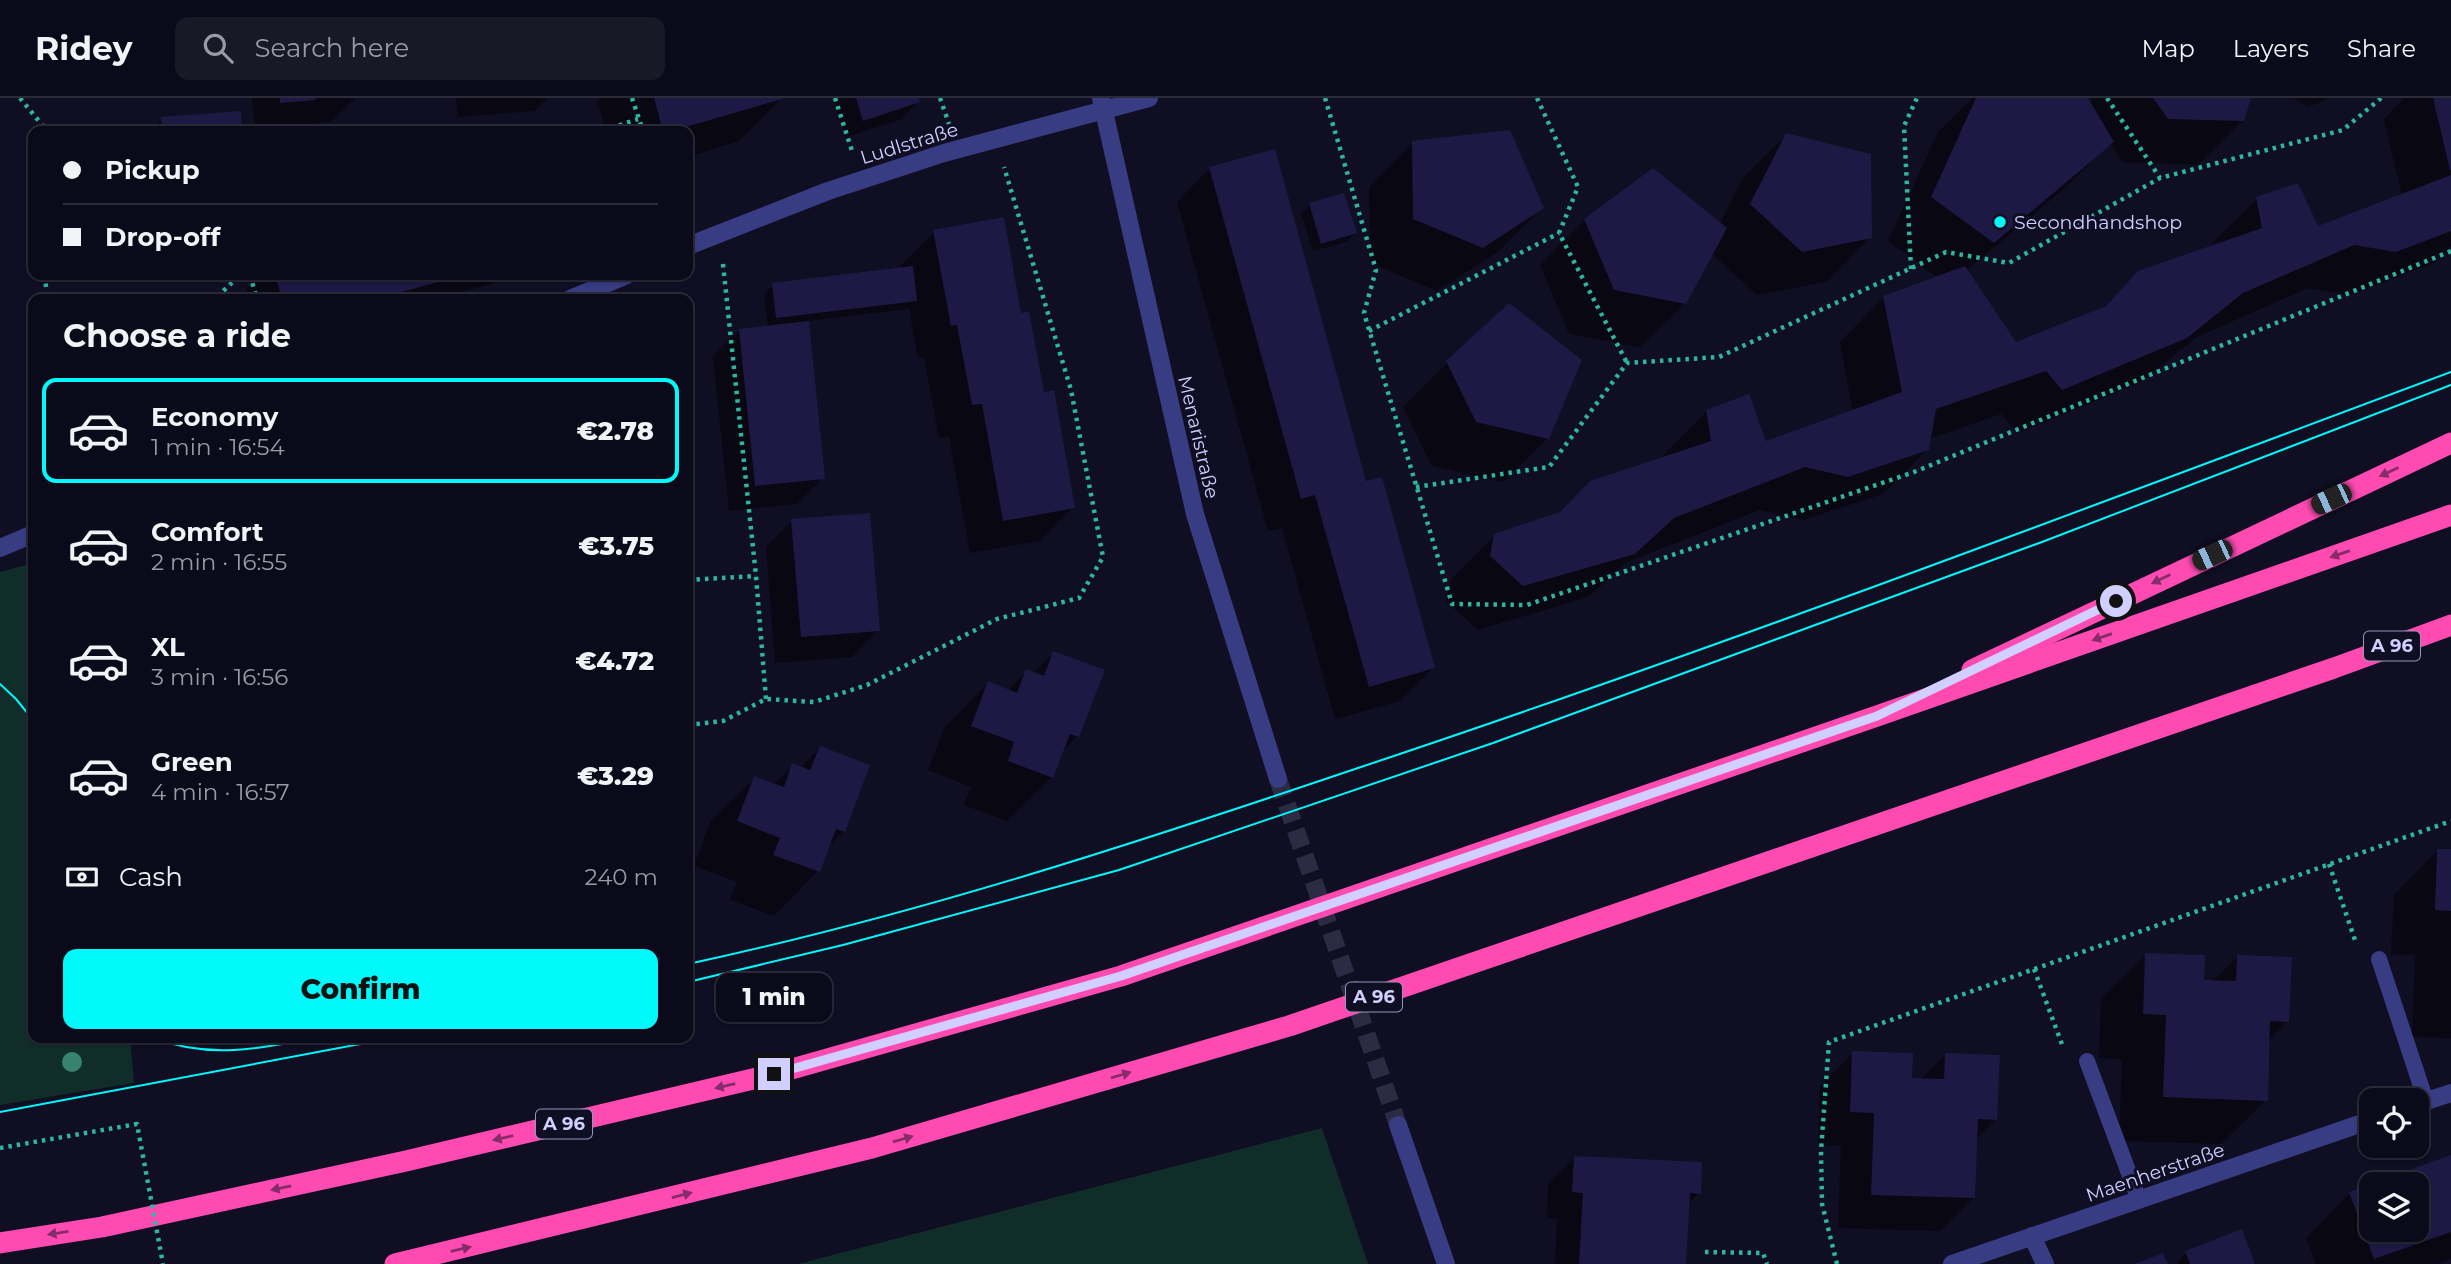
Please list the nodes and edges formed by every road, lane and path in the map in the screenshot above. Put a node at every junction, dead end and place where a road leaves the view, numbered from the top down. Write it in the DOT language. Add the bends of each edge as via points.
graph roads {
  1 [pos="20,98"];
  2 [pos="632,98"];
  3 [pos="835,98"];
  4 [pos="1149,98"];
  5 [pos="1325,98"];
  6 [pos="1537,98"];
  7 [pos="1917,98"];
  8 [pos="2107,98"];
  9 [pos="2381,98"];
  10 [pos="1102,105"];
  11 [pos="638,119"];
  12 [pos="43,126"];
  13 [pos="618,126"];
  14 [pos="641,126"];
  15 [pos="996,139"];
  16 [pos="2160,178"];
  17 [pos="861,180"];
  18 [pos="719,232"];
  19 [pos="1559,233"];
  20 [pos="693,244"];
  21 [pos="2451,251"];
  22 [pos="1911,269"];
  23 [pos="235,280"];
  24 [pos="615,280"];
  25 [pos="220,294"];
  26 [pos="582,294"];
  27 [pos="1369,331"];
  28 [pos="1627,363"];
  29 [pos="2451,443"];
  30 [pos="1416,487"];
  31 [pos="2451,515"];
  32 [pos="28,536"];
  33 [pos="0,548"];
  34 [pos="756,576"];
  35 [pos="693,580"];
  36 [pos="2451,625"];
  37 [pos="766,698"];
  38 [pos="1877,716"];
  39 [pos="693,725"];
  40 [pos="1278,779"];
  41 [pos="2451,821"];
  42 [pos="2379,959"];
  43 [pos="2087,1061"];
  44 [pos="2417,1088"];
  45 [pos="2451,1093"];
  46 [pos="2429,1100"];
  47 [pos="2359,1124"];
  48 [pos="1398,1125"];
  49 [pos="0,1148"];
  50 [pos="2139,1200"];
  51 [pos="2032,1236"];
  52 [pos="0,1242"];
  53 [pos="1705,1252"];
  54 [pos="163,1264"];
  55 [pos="395,1264"];
  56 [pos="1446,1264"];
  57 [pos="1767,1264"];
  58 [pos="1837,1264"];
  59 [pos="1952,1264"];
  60 [pos="2045,1264"];
  1 -- 12 [label="path"];
  2 -- 11 [label="path"];
  3 -- 17 [label="path"];
  4 -- 10 [label="street, Ludlstraße"];
  5 -- 27 [label="path" via="1376,270 1364,313"];
  6 -- 19 [label="path" via="1578,187"];
  7 -- 22 [label="path" via="1904,127"];
  8 -- 16 [label="path"];
  9 -- 16 [label="path" via="2343,130"];
  10 -- 15 [label="street, Ludlstraße"];
  10 -- 40 [label="street, Menaristraße" via="1195,513"];
  11 -- 13 [label="path"];
  11 -- 14 [label="path"];
  15 -- 17 [label="street, Ludlstraße"];
  15 -- 37 [label="path" via="1071,390 1103,558 1079,598 996,619 867,685 814,702"];
  16 -- 22 [label="path" via="2009,263 1946,253"];
  17 -- 18 [label="street, Ludlstraße"];
  18 -- 20 [label="street, Ludlstraße"];
  18 -- 34 [label="path"];
  19 -- 27 [label="path"];
  19 -- 28 [label="path"];
  21 -- 30 [label="path" via="1914,472 1527,605 1451,604"];
  22 -- 28 [label="path" via="1719,357"];
  23 -- 25 [label="path"];
  24 -- 26 [label="street"];
  27 -- 30 [label="path"];
  28 -- 30 [label="path" via="1549,467"];
  29 -- 38 [label="highway, one-way"];
  31 -- 38 [label="highway, A 96, one-way"];
  32 -- 33 [label="street"];
  34 -- 35 [label="path"];
  34 -- 37 [label="path"];
  55 -- 36 [label="highway, A 96, one-way" via="872,1148 1289,1026"];
  37 -- 39 [label="path" via="723,722"];
  38 -- 52 [label="highway, A 96, one-way" via="1121,976 787,1071 379,1167 102,1227"];
  41 -- 58 [label="path" via="1829,1042 1822,1204"];
  42 -- 44 [label="lane"];
  43 -- 50 [label="lane"];
  45 -- 46 [label="street"];
  47 -- 50 [label="street, Maenherstraße"];
  48 -- 56 [label="street"];
  49 -- 54 [label="path, bridge" via="138,1124"];
  50 -- 51 [label="street, Maenherstraße"];
  51 -- 59 [label="street, Maenherstraße"];
  51 -- 60 [label="street"];
  53 -- 57 [label="path" via="1763,1253"];
}
